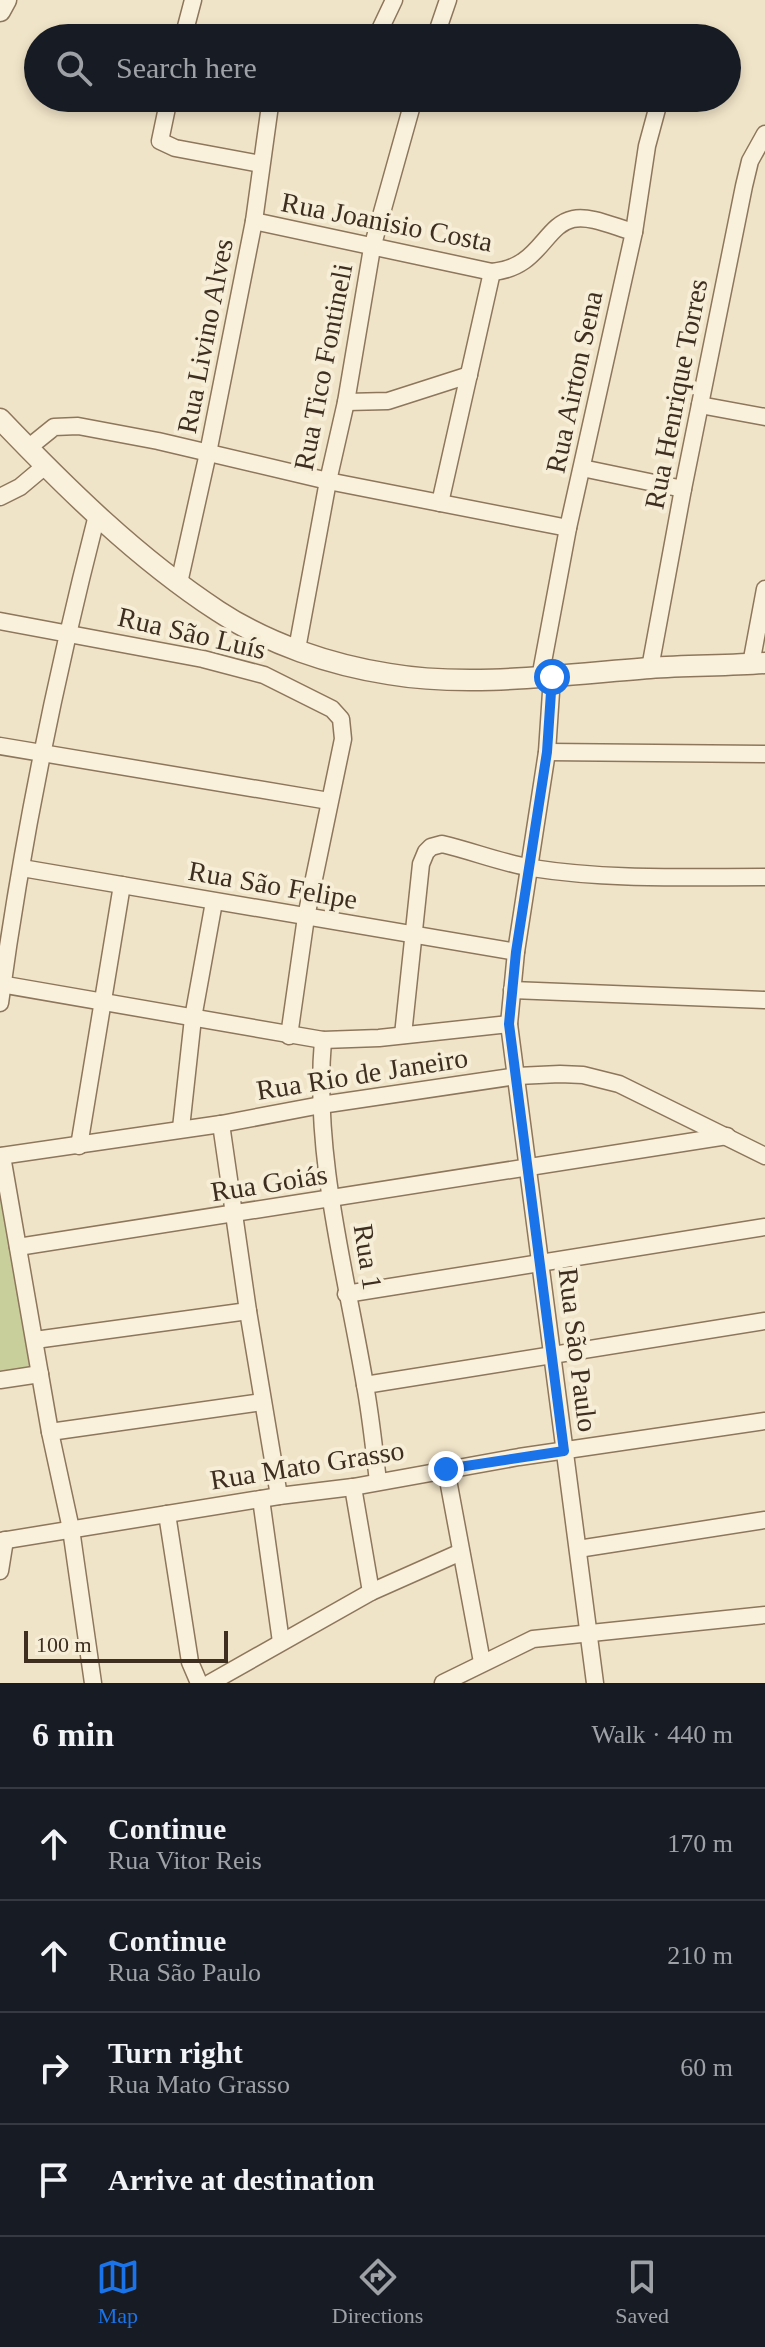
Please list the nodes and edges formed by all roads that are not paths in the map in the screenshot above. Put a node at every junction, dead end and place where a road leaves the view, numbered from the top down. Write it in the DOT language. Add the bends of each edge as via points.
graph roads {
  1 [pos="6,0"];
  2 [pos="193,0"];
  3 [pos="394,0"];
  4 [pos="448,0"];
  5 [pos="0,11"];
  6 [pos="187,24"];
  7 [pos="383,24"];
  8 [pos="440,24"];
  9 [pos="166,112"];
  10 [pos="269,112"];
  11 [pos="406,112"];
  12 [pos="656,112"];
  13 [pos="765,134"];
  14 [pos="261,164"];
  15 [pos="254,221"];
  16 [pos="634,232"];
  17 [pos="372,248"];
  18 [pos="492,272"];
  19 [pos="469,375"];
  20 [pos="346,402"];
  21 [pos="700,405"];
  22 [pos="765,417"];
  23 [pos="0,419"];
  24 [pos="28,448"];
  25 [pos="208,453"];
  26 [pos="45,466"];
  27 [pos="582,468"];
  28 [pos="328,481"];
  29 [pos="683,489"];
  30 [pos="0,497"];
  31 [pos="440,503"];
  32 [pos="97,515"];
  33 [pos="568,528"];
  34 [pos="179,583"];
  35 [pos="765,589"];
  36 [pos="0,621"];
  37 [pos="67,632"];
  38 [pos="297,649"];
  39 [pos="758,664"];
  40 [pos="650,668"];
  41 [pos="546,678"];
  42 [pos="0,746"];
  43 [pos="547,752"];
  44 [pos="43,753"];
  45 [pos="765,754"];
  46 [pos="329,801"];
  47 [pos="529,867"];
  48 [pos="22,868"];
  49 [pos="765,877"];
  50 [pos="0,883"];
  51 [pos="122,885"];
  52 [pos="19,886"];
  53 [pos="214,902"];
  54 [pos="306,917"];
  55 [pos="416,937"];
  56 [pos="516,952"];
  57 [pos="1,984"];
  58 [pos="512,990"];
  59 [pos="765,1000"];
  60 [pos="0,1003"];
  61 [pos="102,1003"];
  62 [pos="193,1018"];
  63 [pos="509,1024"];
  64 [pos="403,1035"];
  65 [pos="289,1036"];
  66 [pos="323,1040"];
  67 [pos="517,1076"];
  68 [pos="321,1105"];
  69 [pos="221,1124"];
  70 [pos="181,1128"];
  71 [pos="727,1136"];
  72 [pos="79,1146"];
  73 [pos="1,1156"];
  74 [pos="765,1156"];
  75 [pos="528,1167"];
  76 [pos="332,1200"];
  77 [pos="234,1215"];
  78 [pos="765,1227"];
  79 [pos="18,1247"];
  80 [pos="540,1263"];
  81 [pos="346,1294"];
  82 [pos="248,1311"];
  83 [pos="765,1321"];
  84 [pos="35,1340"];
  85 [pos="552,1354"];
  86 [pos="40,1374"];
  87 [pos="0,1380"];
  88 [pos="365,1385"];
  89 [pos="262,1402"];
  90 [pos="765,1421"];
  91 [pos="50,1432"];
  92 [pos="564,1451"];
  93 [pos="446,1469"];
  94 [pos="378,1481"];
  95 [pos="353,1487"];
  96 [pos="279,1496"];
  97 [pos="261,1499"];
  98 [pos="167,1514"];
  99 [pos="765,1520"];
  100 [pos="71,1529"];
  101 [pos="2,1540"];
  102 [pos="578,1549"];
  103 [pos="461,1552"];
  104 [pos="0,1571"];
  105 [pos="371,1592"];
  106 [pos="765,1615"];
  107 [pos="589,1632"];
  108 [pos="281,1642"];
  109 [pos="482,1662"];
  110 [pos="93,1683"];
  111 [pos="199,1683"];
  112 [pos="210,1683"];
  113 [pos="443,1683"];
  114 [pos="595,1683"];
  1 -- 5 [label="street"];
  2 -- 6 [label="street"];
  3 -- 7 [label="street"];
  4 -- 8 [label="street"];
  9 -- 14 [label="street" via="160,141"];
  10 -- 14 [label="street, Rua Livino Alves"];
  11 -- 17 [label="street, Rua Tico Fontineli"];
  12 -- 16 [label="street, Rua Airton Sena"];
  13 -- 21 [label="street, Rua Henrique Torres" via="747,170"];
  14 -- 15 [label="street, Rua Livino Alves"];
  15 -- 17 [label="street, Rua Joanisio Costa"];
  15 -- 25 [label="street, Rua Livino Alves"];
  16 -- 18 [label="street, Rua Joanisio Costa" via="574,219 521,264"];
  16 -- 27 [label="street, Rua Airton Sena"];
  17 -- 18 [label="street, Rua Joanisio Costa"];
  17 -- 20 [label="street, Rua Tico Fontineli"];
  18 -- 19 [label="street"];
  19 -- 20 [label="street" via="388,401"];
  19 -- 31 [label="street"];
  20 -- 28 [label="street, Rua Tico Fontineli"];
  21 -- 22 [label="street"];
  21 -- 29 [label="street, Rua Henrique Torres"];
  23 -- 24 [label="street"];
  24 -- 25 [label="street" via="54,427 67,425"];
  24 -- 26 [label="street"];
  25 -- 28 [label="street"];
  25 -- 34 [label="street, Rua Livino Alves"];
  26 -- 30 [label="street"];
  26 -- 32 [label="street"];
  27 -- 29 [label="street"];
  27 -- 33 [label="street, Rua Airton Sena"];
  28 -- 31 [label="street"];
  28 -- 38 [label="street, Rua Tico Fontineli"];
  29 -- 40 [label="street, Rua Henrique Torres"];
  31 -- 33 [label="street"];
  32 -- 34 [label="street"];
  32 -- 37 [label="street"];
  33 -- 41 [label="street, Rua Airton Sena"];
  34 -- 38 [label="street" via="220,613"];
  35 -- 39 [label="street"];
  36 -- 37 [label="street, Rua São Luís"];
  37 -- 44 [label="street"];
  37 -- 46 [label="street, Rua São Luís" via="203,659 276,680 337,713 343,739"];
  38 -- 41 [label="street" via="351,667 415,678"];
  39 -- 40 [label="street"];
  40 -- 41 [label="street"];
  41 -- 43 [label="street, Rua Airton Sena"];
  42 -- 44 [label="street"];
  43 -- 45 [label="street"];
  43 -- 47 [label="street, Rua Airton Sena"];
  44 -- 46 [label="street"];
  44 -- 48 [label="street"];
  46 -- 54 [label="street"];
  47 -- 49 [label="street" via="583,874"];
  47 -- 55 [label="street" via="442,844 431,847 419,880"];
  47 -- 56 [label="street, Rua São Paulo"];
  48 -- 51 [label="street, Rua São Felipe"];
  48 -- 52 [label="street"];
  50 -- 52 [label="street"];
  51 -- 53 [label="street, Rua São Felipe"];
  51 -- 61 [label="street"];
  52 -- 57 [label="street"];
  53 -- 54 [label="street, Rua São Felipe"];
  53 -- 62 [label="street"];
  54 -- 55 [label="street, Rua São Felipe"];
  54 -- 65 [label="street"];
  55 -- 56 [label="street, Rua São Felipe"];
  55 -- 64 [label="street"];
  56 -- 58 [label="street, Rua São Paulo"];
  57 -- 60 [label="street"];
  57 -- 61 [label="street"];
  58 -- 59 [label="street"];
  58 -- 63 [label="street, Rua São Paulo"];
  61 -- 62 [label="street"];
  61 -- 72 [label="street"];
  62 -- 65 [label="street"];
  62 -- 70 [label="street"];
  63 -- 64 [label="street"];
  63 -- 67 [label="street, Rua São Paulo"];
  64 -- 66 [label="street"];
  65 -- 66 [label="street"];
  66 -- 68 [label="street, Rua 1"];
  67 -- 68 [label="street, Rua Rio de Janeiro"];
  67 -- 71 [label="street, Rua Rio de Janeiro" via="603,1078"];
  67 -- 75 [label="street, Rua São Paulo"];
  68 -- 69 [label="street, Rua Rio de Janeiro"];
  68 -- 76 [label="street, Rua 1"];
  69 -- 70 [label="street, Rua Rio de Janeiro"];
  69 -- 77 [label="street"];
  70 -- 72 [label="street, Rua Rio de Janeiro"];
  71 -- 74 [label="street, Rua Rio de Janeiro"];
  71 -- 75 [label="street, Rua Goiás"];
  72 -- 73 [label="street, Rua Rio de Janeiro"];
  73 -- 79 [label="street"];
  75 -- 76 [label="street, Rua Goiás"];
  75 -- 80 [label="street, Rua São Paulo"];
  76 -- 77 [label="street, Rua Goiás"];
  76 -- 81 [label="street, Rua 1"];
  77 -- 79 [label="street, Rua Goiás"];
  77 -- 82 [label="street"];
  78 -- 80 [label="street"];
  79 -- 84 [label="street"];
  80 -- 81 [label="street"];
  80 -- 85 [label="street, Rua São Paulo"];
  81 -- 88 [label="street, Rua 1"];
  82 -- 84 [label="street"];
  82 -- 89 [label="street"];
  83 -- 85 [label="street"];
  84 -- 86 [label="street"];
  85 -- 88 [label="street"];
  85 -- 92 [label="street, Rua São Paulo"];
  86 -- 87 [label="street"];
  86 -- 91 [label="street"];
  88 -- 94 [label="street, Rua 1"];
  89 -- 91 [label="street"];
  89 -- 96 [label="street"];
  90 -- 92 [label="street, Rua Mato Grasso"];
  91 -- 100 [label="street"];
  92 -- 93 [label="street, Rua Mato Grasso"];
  92 -- 102 [label="street, Rua São Paulo"];
  93 -- 94 [label="street, Rua Mato Grasso"];
  93 -- 103 [label="street"];
  94 -- 95 [label="street, Rua Mato Grasso"];
  95 -- 96 [label="street, Rua Mato Grasso"];
  95 -- 105 [label="street"];
  96 -- 97 [label="street, Rua Mato Grasso"];
  97 -- 98 [label="street, Rua Mato Grasso"];
  97 -- 108 [label="street"];
  98 -- 100 [label="street, Rua Mato Grasso"];
  98 -- 111 [label="street" via="190,1662"];
  99 -- 102 [label="street"];
  100 -- 101 [label="street, Rua Mato Grasso"];
  100 -- 110 [label="street"];
  101 -- 104 [label="street"];
  102 -- 107 [label="street, Rua São Paulo"];
  103 -- 105 [label="street"];
  103 -- 109 [label="street"];
  105 -- 108 [label="street"];
  106 -- 107 [label="street"];
  107 -- 109 [label="street" via="533,1639"];
  107 -- 114 [label="street, Rua São Paulo"];
  108 -- 112 [label="street"];
  109 -- 113 [label="street"];
}
